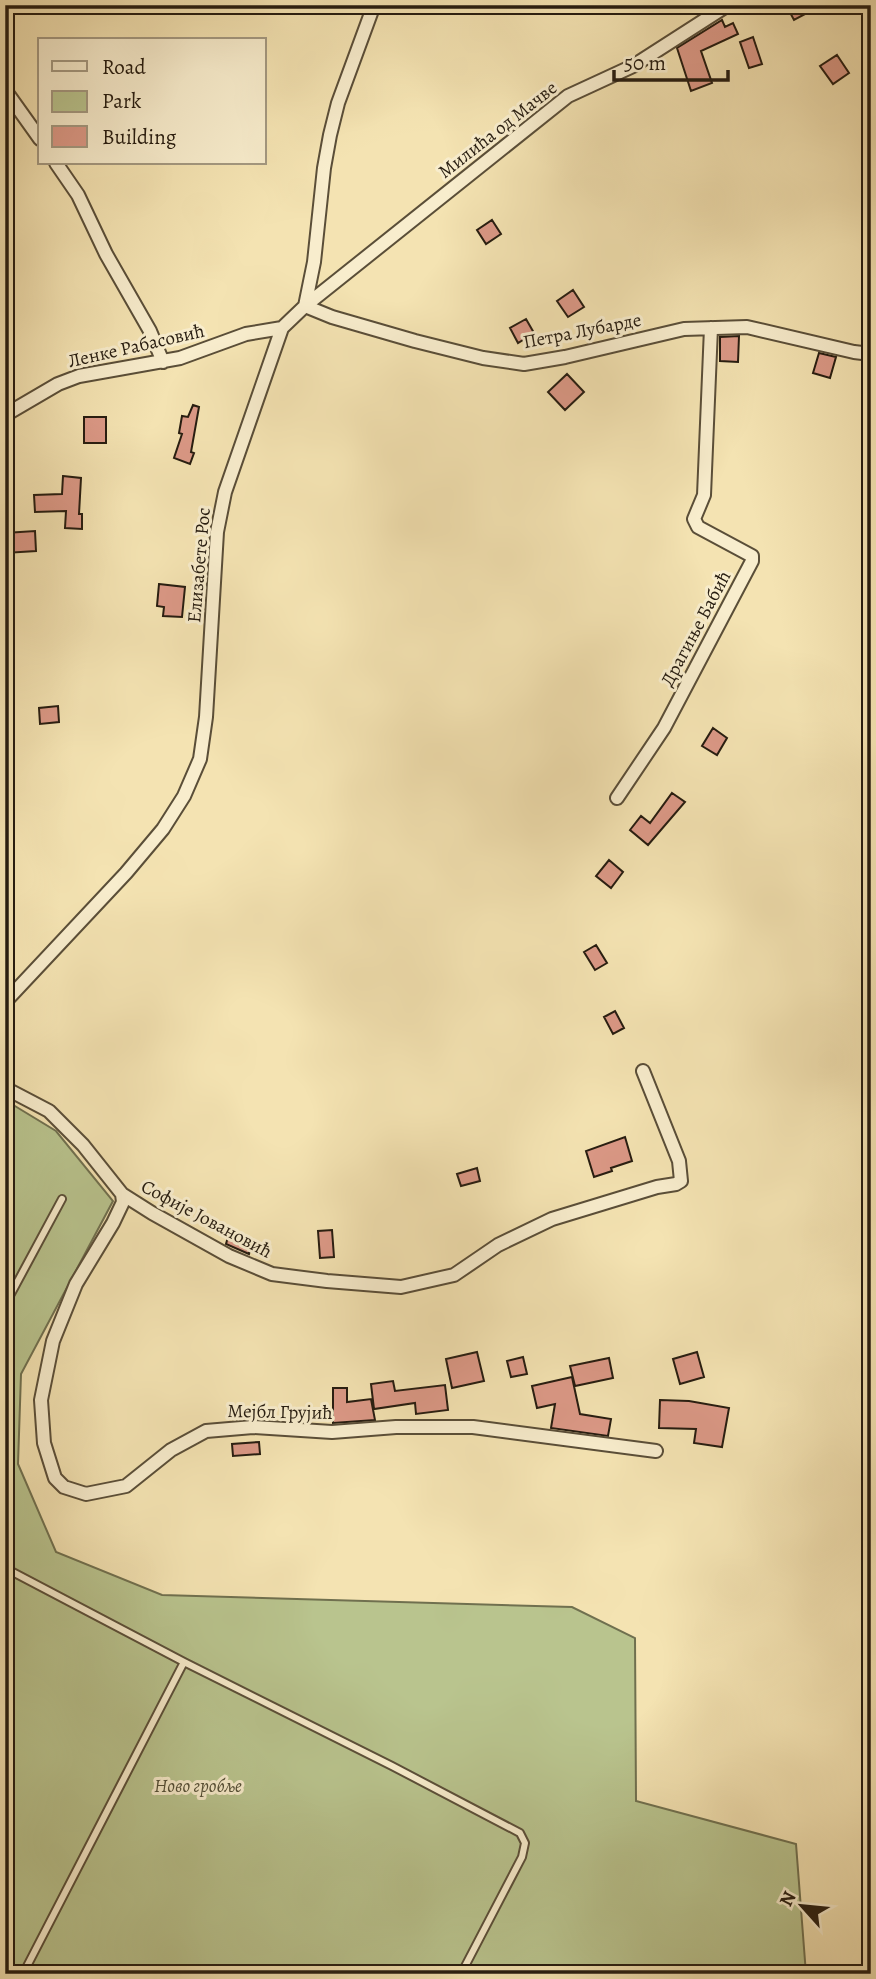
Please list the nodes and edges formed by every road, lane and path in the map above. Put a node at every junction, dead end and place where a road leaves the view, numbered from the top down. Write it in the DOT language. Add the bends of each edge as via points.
graph roads {
  1 [pos="374,5"];
  2 [pos="728,5"];
  3 [pos="5,90"];
  4 [pos="38,136"];
  5 [pos="57,164"];
  6 [pos="305,306"];
  7 [pos="282,328"];
  8 [pos="710,328"];
  9 [pos="871,354"];
  10 [pos="163,362"];
  11 [pos="5,415"];
  12 [pos="617,798"];
  13 [pos="5,1002"];
  14 [pos="643,1071"];
  15 [pos="5,1088"];
  16 [pos="122,1194"];
  17 [pos="62,1199"];
  18 [pos="5,1305"];
  19 [pos="656,1451"];
  20 [pos="5,1568"];
  21 [pos="184,1662"];
  22 [pos="23,1974"];
  23 [pos="461,1974"];
  1 -- 6 [label="street" via="330,135"];
  2 -- 6 [label="street, Милића од Мачве" via="633,66 568,96"];
  3 -- 4 [label="street"];
  5 -- 10 [label="street" via="78,195"];
  6 -- 7 [label="street, Елизабете Рос"];
  6 -- 8 [label="street, Петра Лубарде" via="415,341 524,364 684,328"];
  7 -- 10 [label="street, Ленке Рабасовић" via="246,334"];
  7 -- 13 [label="street, Елизабете Рос" via="225,492 217,533 200,758 163,829"];
  8 -- 9 [label="street, Петра Лубарде" via="747,327"];
  8 -- 12 [label="street, Драгиње Бабић" via="704,495 694,519 698,527 752,556 752,561 664,728"];
  10 -- 11 [label="street, Ленке Рабасовић" via="79,376"];
  14 -- 16 [label="street, Софије Јовановић" via="678,1161 681,1181 552,1219 498,1245 454,1275 401,1287 272,1274 229,1256"];
  15 -- 16 [label="street" via="50,1111"];
  16 -- 19 [label="street, Мејбл Грујић" via="123,1202 76,1284 53,1341 41,1400 44,1443 55,1478 64,1487 86,1494 126,1486 171,1450 206,1431 253,1427 332,1432 473,1427"];
  17 -- 18 [label="lane"];
  20 -- 21 [label="lane"];
  21 -- 22 [label="lane"];
  21 -- 23 [label="lane" via="520,1833 525,1843 522,1857"];
}
